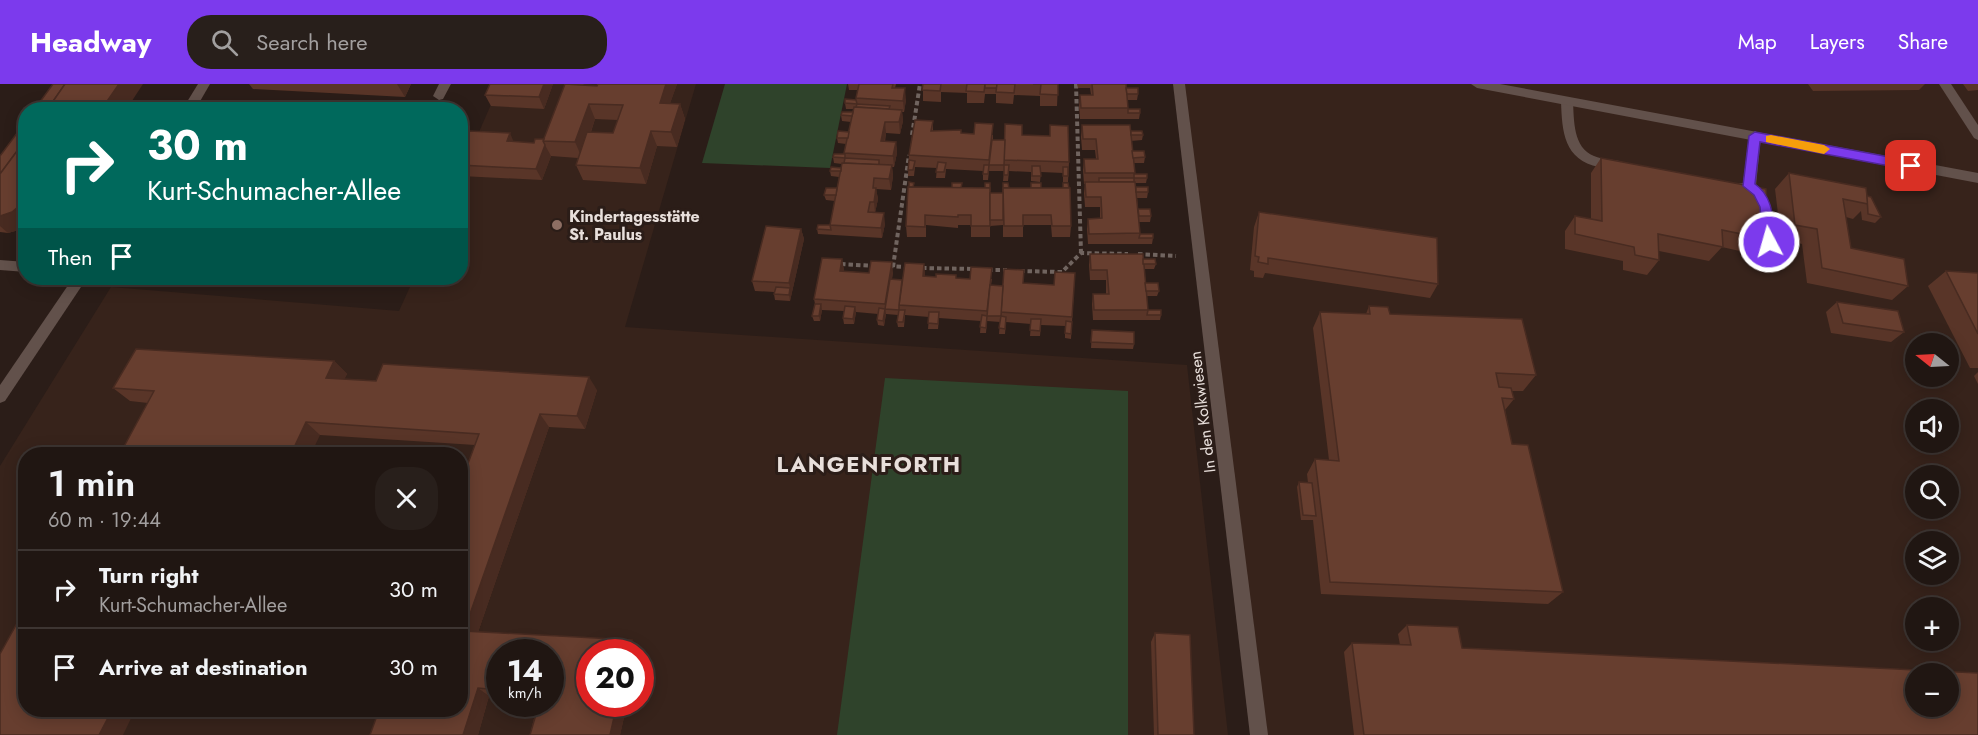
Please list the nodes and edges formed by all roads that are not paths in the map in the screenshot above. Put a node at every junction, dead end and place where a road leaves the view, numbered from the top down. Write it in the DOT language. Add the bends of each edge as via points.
graph roads {
  1 [pos="204,84"];
  2 [pos="1179,84"];
  3 [pos="1477,84"];
  4 [pos="1945,84"];
  5 [pos="1567,101"];
  6 [pos="193,102"];
  7 [pos="1978,135"];
  8 [pos="1755,136"];
  9 [pos="1632,168"];
  10 [pos="1978,178"];
  11 [pos="1719,185"];
  12 [pos="1766,207"];
  13 [pos="1771,260"];
  14 [pos="0,265"];
  15 [pos="18,266"];
  16 [pos="75,285"];
  17 [pos="0,397"];
  18 [pos="1259,735"];
  1 -- 6 [label="street"];
  2 -- 18 [label="street, In den Kolkwiesen"];
  3 -- 5 [label="street"];
  4 -- 7 [label="street"];
  5 -- 8 [label="street"];
  5 -- 9 [label="street" via="1569,130 1581,155"];
  8 -- 10 [label="street"];
  8 -- 11 [label="street" via="1754,189"];
  12 -- 13 [label="street"];
  14 -- 15 [label="street"];
  16 -- 17 [label="street"];
}
